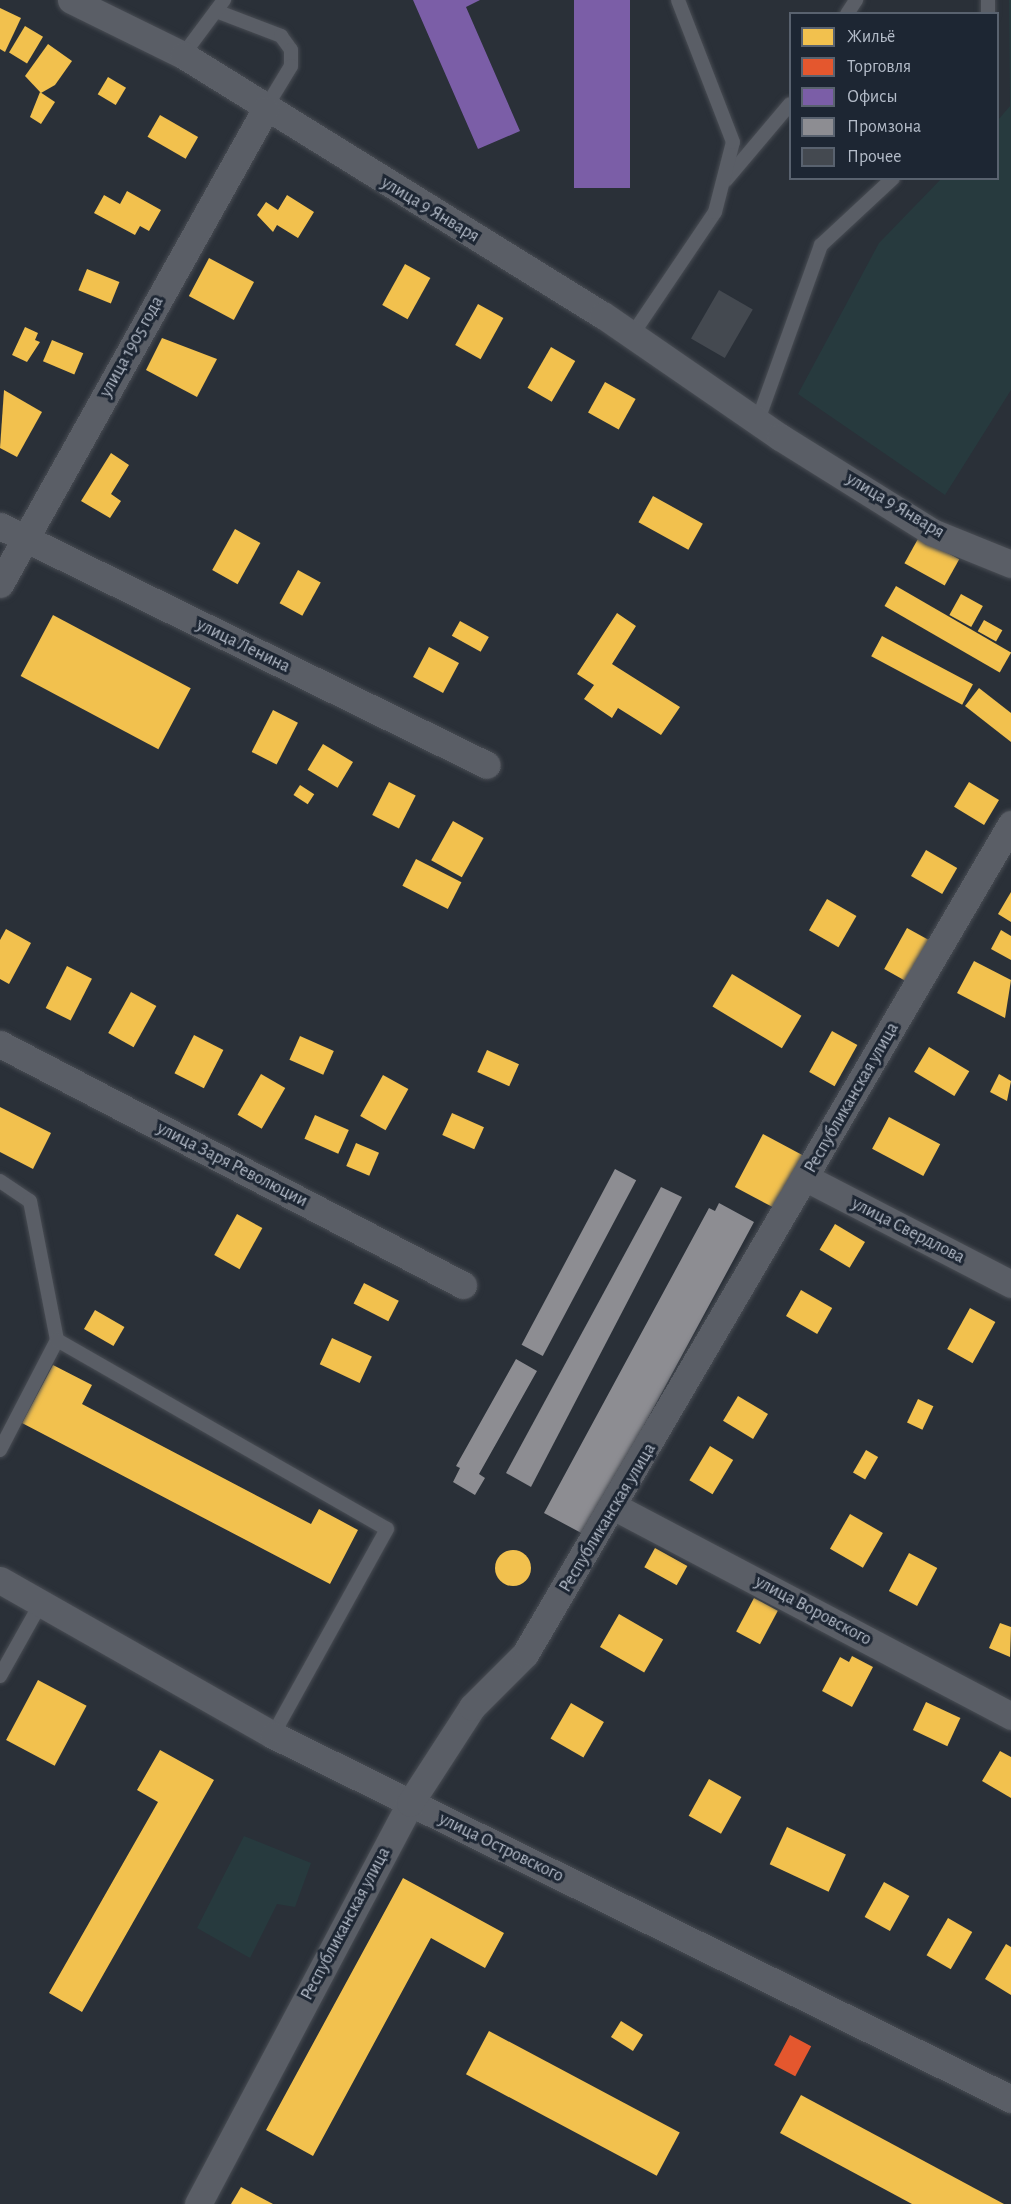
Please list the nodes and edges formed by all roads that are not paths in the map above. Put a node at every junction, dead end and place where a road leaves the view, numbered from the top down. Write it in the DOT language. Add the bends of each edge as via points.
graph roads {
  1 [pos="71,0"];
  2 [pos="678,0"];
  3 [pos="220,6"];
  4 [pos="183,55"];
  5 [pos="789,105"];
  6 [pos="265,110"];
  7 [pos="890,180"];
  8 [pos="723,184"];
  9 [pos="632,335"];
  10 [pos="758,420"];
  11 [pos="0,526"];
  12 [pos="24,538"];
  13 [pos="1011,564"];
  14 [pos="0,584"];
  15 [pos="487,765"];
  16 [pos="1011,824"];
  17 [pos="1004,853"];
  18 [pos="0,1044"];
  19 [pos="806,1178"];
  20 [pos="0,1180"];
  21 [pos="1011,1284"];
  22 [pos="463,1285"];
  23 [pos="57,1340"];
  24 [pos="0,1450"];
  25 [pos="615,1507"];
  26 [pos="0,1580"];
  27 [pos="41,1603"];
  28 [pos="0,1676"];
  29 [pos="1011,1716"];
  30 [pos="273,1735"];
  31 [pos="410,1803"];
  32 [pos="1011,2099"];
  33 [pos="198,2204"];
  1 -- 4 [label="street, улица 9 Января"];
  2 -- 8 [label="lane" via="733,142"];
  3 -- 4 [label="lane"];
  3 -- 6 [label="lane" via="282,36 291,50 291,66"];
  4 -- 6 [label="street, улица 9 Января"];
  5 -- 8 [label="lane"];
  6 -- 9 [label="street, улица 9 Января"];
  6 -- 12 [label="street, улица 1905 года"];
  7 -- 10 [label="lane" via="821,245"];
  8 -- 9 [label="lane" via="715,212"];
  9 -- 10 [label="street, улица 9 Января"];
  10 -- 13 [label="street, улица 9 Января" via="932,532"];
  11 -- 12 [label="street, улица Ленина"];
  12 -- 14 [label="street, улица 1905 года"];
  12 -- 15 [label="street, улица Ленина"];
  16 -- 17 [label="street, Республиканская улица"];
  17 -- 19 [label="street, Республиканская улица"];
  18 -- 22 [label="street, улица Заря Революции"];
  19 -- 21 [label="street, улица Свердлова"];
  19 -- 25 [label="street, Республиканская улица"];
  20 -- 23 [label="lane" via="30,1201"];
  23 -- 24 [label="lane"];
  23 -- 30 [label="lane" via="387,1529"];
  25 -- 29 [label="street, улица Воровского"];
  25 -- 31 [label="street, Республиканская улица" via="525,1654 472,1707"];
  26 -- 27 [label="street, улица Островского"];
  27 -- 28 [label="lane"];
  27 -- 30 [label="street, улица Островского"];
  30 -- 31 [label="street, улица Островского"];
  31 -- 32 [label="street, улица Островского"];
  31 -- 33 [label="street, Республиканская улица"];
}
